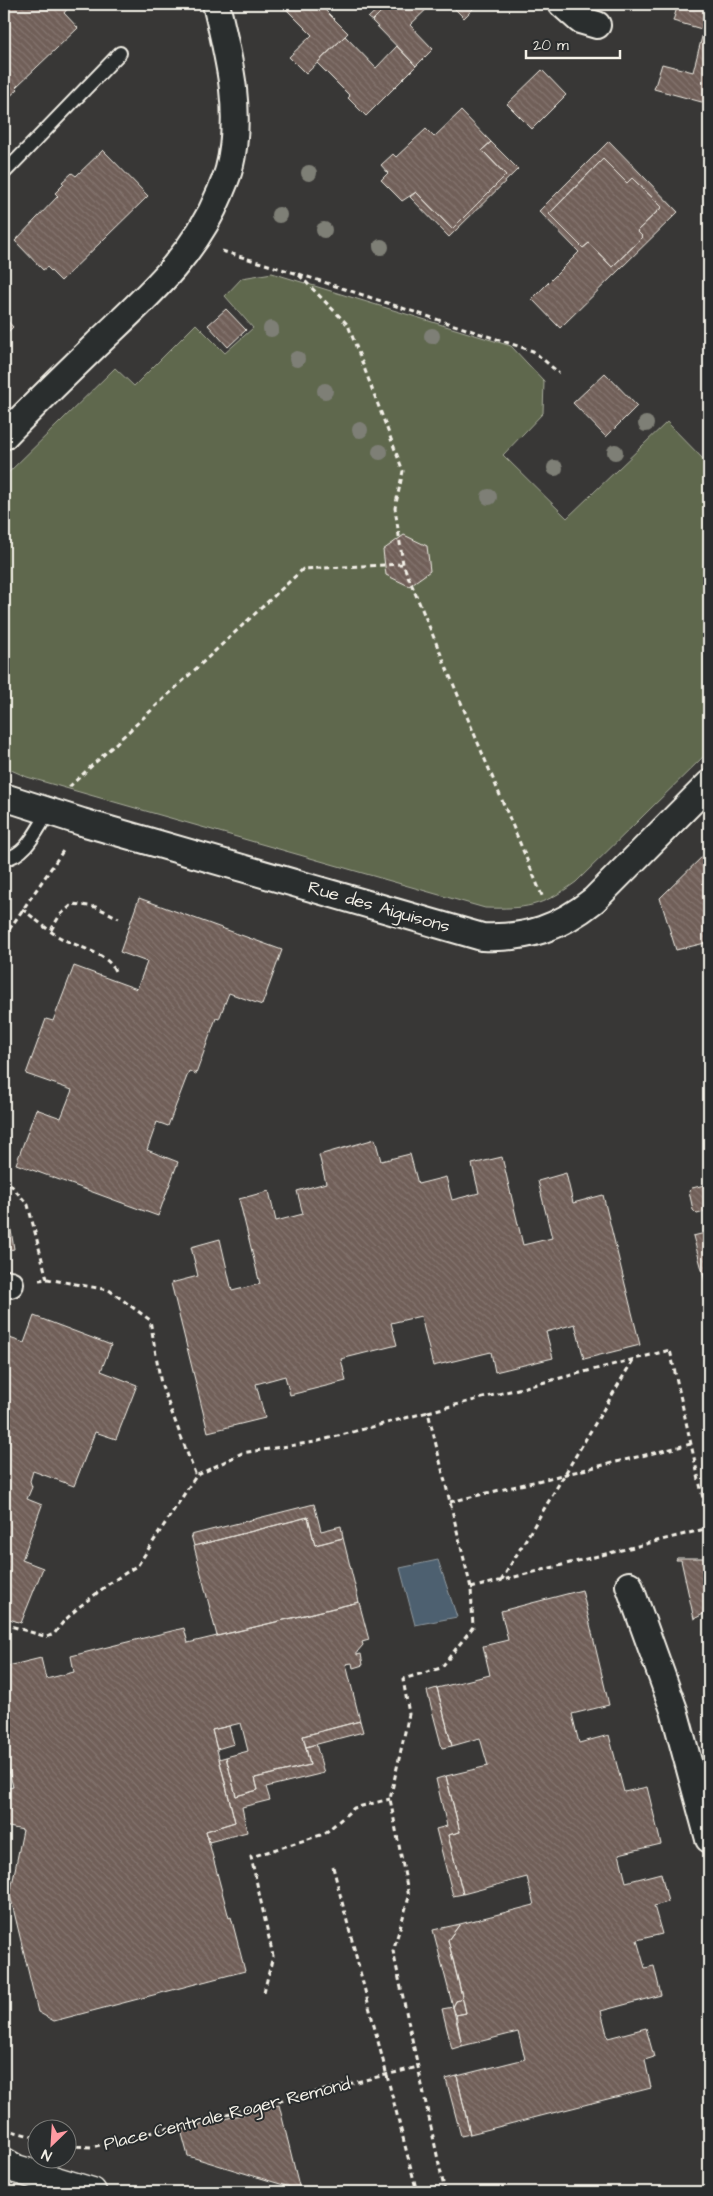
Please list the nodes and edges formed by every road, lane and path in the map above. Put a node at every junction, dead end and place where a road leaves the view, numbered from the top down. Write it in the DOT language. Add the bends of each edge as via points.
graph roads {
  1 [pos="216,4"];
  2 [pos="562,4"];
  3 [pos="597,25"];
  4 [pos="120,53"];
  5 [pos="4,173"];
  6 [pos="195,242"];
  7 [pos="298,274"];
  8 [pos="559,372"];
  9 [pos="4,436"];
  10 [pos="403,564"];
  11 [pos="709,784"];
  12 [pos="4,797"];
  13 [pos="48,813"];
  14 [pos="82,822"];
  15 [pos="4,859"];
  16 [pos="22,909"];
  17 [pos="119,918"];
  18 [pos="554,925"];
  19 [pos="51,930"];
  20 [pos="4,937"];
  21 [pos="115,971"];
  22 [pos="4,1177"];
  23 [pos="47,1279"];
  24 [pos="7,1284"];
  25 [pos="634,1359"];
  26 [pos="428,1412"];
  27 [pos="691,1444"];
  28 [pos="565,1474"];
  29 [pos="196,1476"];
  30 [pos="450,1502"];
  31 [pos="709,1527"];
  32 [pos="501,1581"];
  33 [pos="629,1585"];
  34 [pos="470,1588"];
  35 [pos="4,1624"];
  36 [pos="390,1799"];
  37 [pos="709,1839"];
  38 [pos="333,1867"];
  39 [pos="264,1992"];
  40 [pos="418,2066"];
  41 [pos="386,2074"];
  42 [pos="4,2129"];
  43 [pos="28,2135"];
  44 [pos="78,2146"];
  45 [pos="8,2166"];
  46 [pos="92,2192"];
  47 [pos="417,2192"];
  48 [pos="445,2192"];
  1 -- 6 [label="street" via="229,54 235,99 234,134 229,169"];
  2 -- 3 [label="street" via="580,20"];
  4 -- 5 [label="lane"];
  6 -- 7 [label="path"];
  6 -- 9 [label="street" via="148,295"];
  7 -- 8 [label="path" via="534,351"];
  7 -- 10 [label="path" via="348,325 403,471 394,508"];
  10 -- 13 [label="path" via="303,569 67,788"];
  10 -- 18 [label="path"];
  11 -- 18 [label="street, Rue des Aiguisons" via="594,900 576,915"];
  12 -- 13 [label="street, Rue des Aiguisons"];
  13 -- 14 [label="street, Rue des Aiguisons"];
  13 -- 15 [label="lane" via="27,846 19,854"];
  14 -- 16 [label="path"];
  14 -- 18 [label="street, Rue des Aiguisons" via="482,937 532,934"];
  16 -- 19 [label="path"];
  16 -- 20 [label="path"];
  17 -- 19 [label="path" via="96,907 73,904 60,915"];
  19 -- 21 [label="path" via="62,939 112,963"];
  22 -- 23 [label="path" via="28,1205"];
  23 -- 24 [label="path"];
  23 -- 29 [label="path" via="109,1290 150,1320 161,1384"];
  25 -- 26 [label="path"];
  25 -- 27 [label="path" via="670,1350"];
  25 -- 28 [label="path"];
  26 -- 29 [label="path" via="314,1442 242,1453"];
  26 -- 30 [label="path"];
  27 -- 28 [label="path"];
  27 -- 31 [label="path"];
  28 -- 30 [label="path"];
  28 -- 32 [label="path"];
  29 -- 35 [label="path" via="138,1565 79,1607 54,1634 46,1637"];
  30 -- 34 [label="path"];
  31 -- 32 [label="path"];
  32 -- 34 [label="path"];
  33 -- 37 [label="street" via="674,1710"];
  34 -- 36 [label="path" via="473,1627 442,1668 403,1679 410,1714"];
  36 -- 39 [label="path" via="354,1808 324,1834 251,1857 273,1956"];
  36 -- 40 [label="path" via="409,1897 393,1951"];
  38 -- 41 [label="path"];
  40 -- 41 [label="path, Place Centrale Roger Remond"];
  40 -- 48 [label="path"];
  41 -- 44 [label="path, Place Centrale Roger Remond" via="92,2147"];
  41 -- 47 [label="path"];
  42 -- 43 [label="path"];
  45 -- 46 [label="main road"];
}
